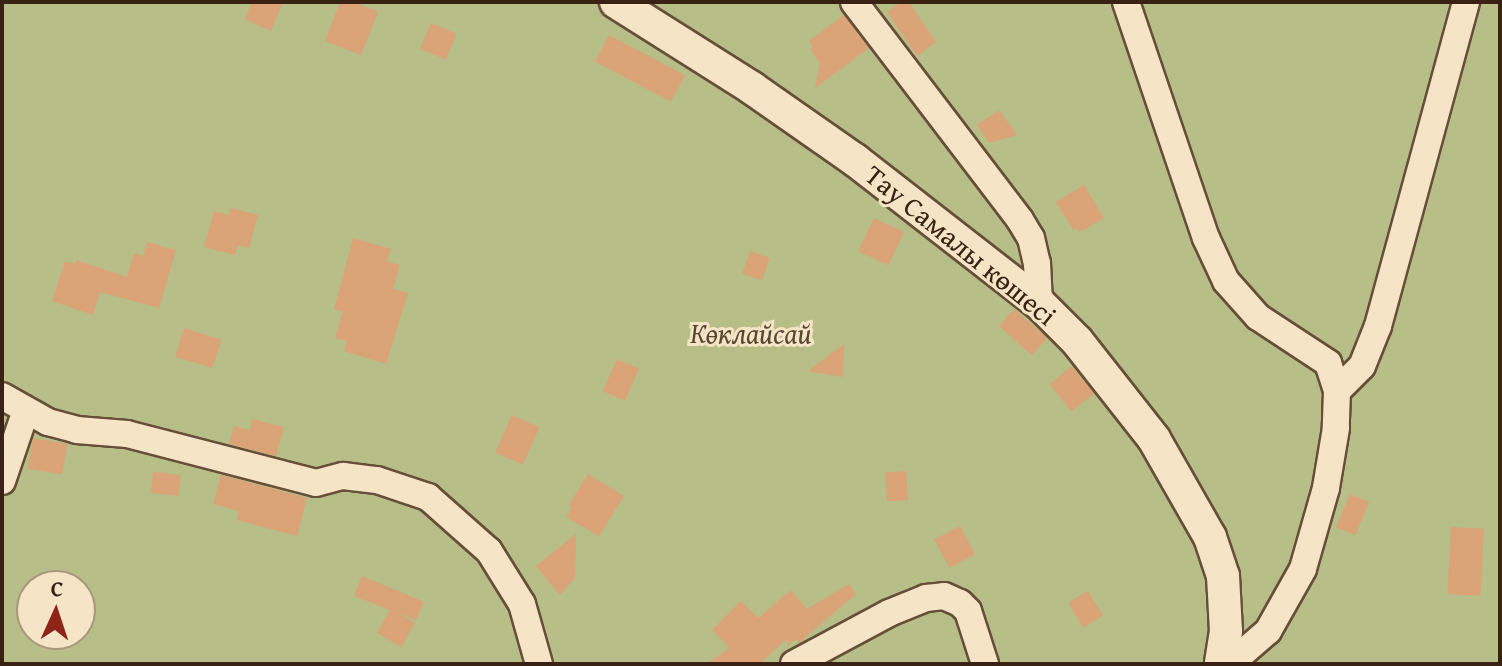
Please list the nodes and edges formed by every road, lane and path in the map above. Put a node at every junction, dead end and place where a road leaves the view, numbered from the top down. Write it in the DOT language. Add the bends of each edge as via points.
graph roads {
  1 [pos="616,2"];
  2 [pos="854,2"];
  3 [pos="1126,2"];
  4 [pos="1466,2"];
  5 [pos="1039,303"];
  6 [pos="1337,391"];
  7 [pos="2,396"];
  8 [pos="26,410"];
  9 [pos="2,481"];
  10 [pos="539,664"];
  11 [pos="794,664"];
  12 [pos="985,664"];
  13 [pos="1221,664"];
  14 [pos="1230,664"];
  1 -- 5 [label="street, Тау Самалы көшесі" via="855,160"];
  2 -- 5 [label="street" via="1020,220 1037,263"];
  3 -- 6 [label="street" via="1206,238 1226,281 1258,317 1328,363"];
  4 -- 6 [label="street" via="1378,326 1362,366"];
  5 -- 13 [label="street, Тау Самалы көшесі" via="1077,341 1154,439 1210,537 1223,576 1226,631"];
  6 -- 14 [label="street" via="1326,488 1303,569 1268,631"];
  7 -- 8 [label="street"];
  8 -- 9 [label="street"];
  8 -- 10 [label="street" via="77,430 127,434 316,483 343,476 366,478 428,497 489,551 522,604"];
  11 -- 12 [label="street" via="889,613 944,596 968,611"];
}
